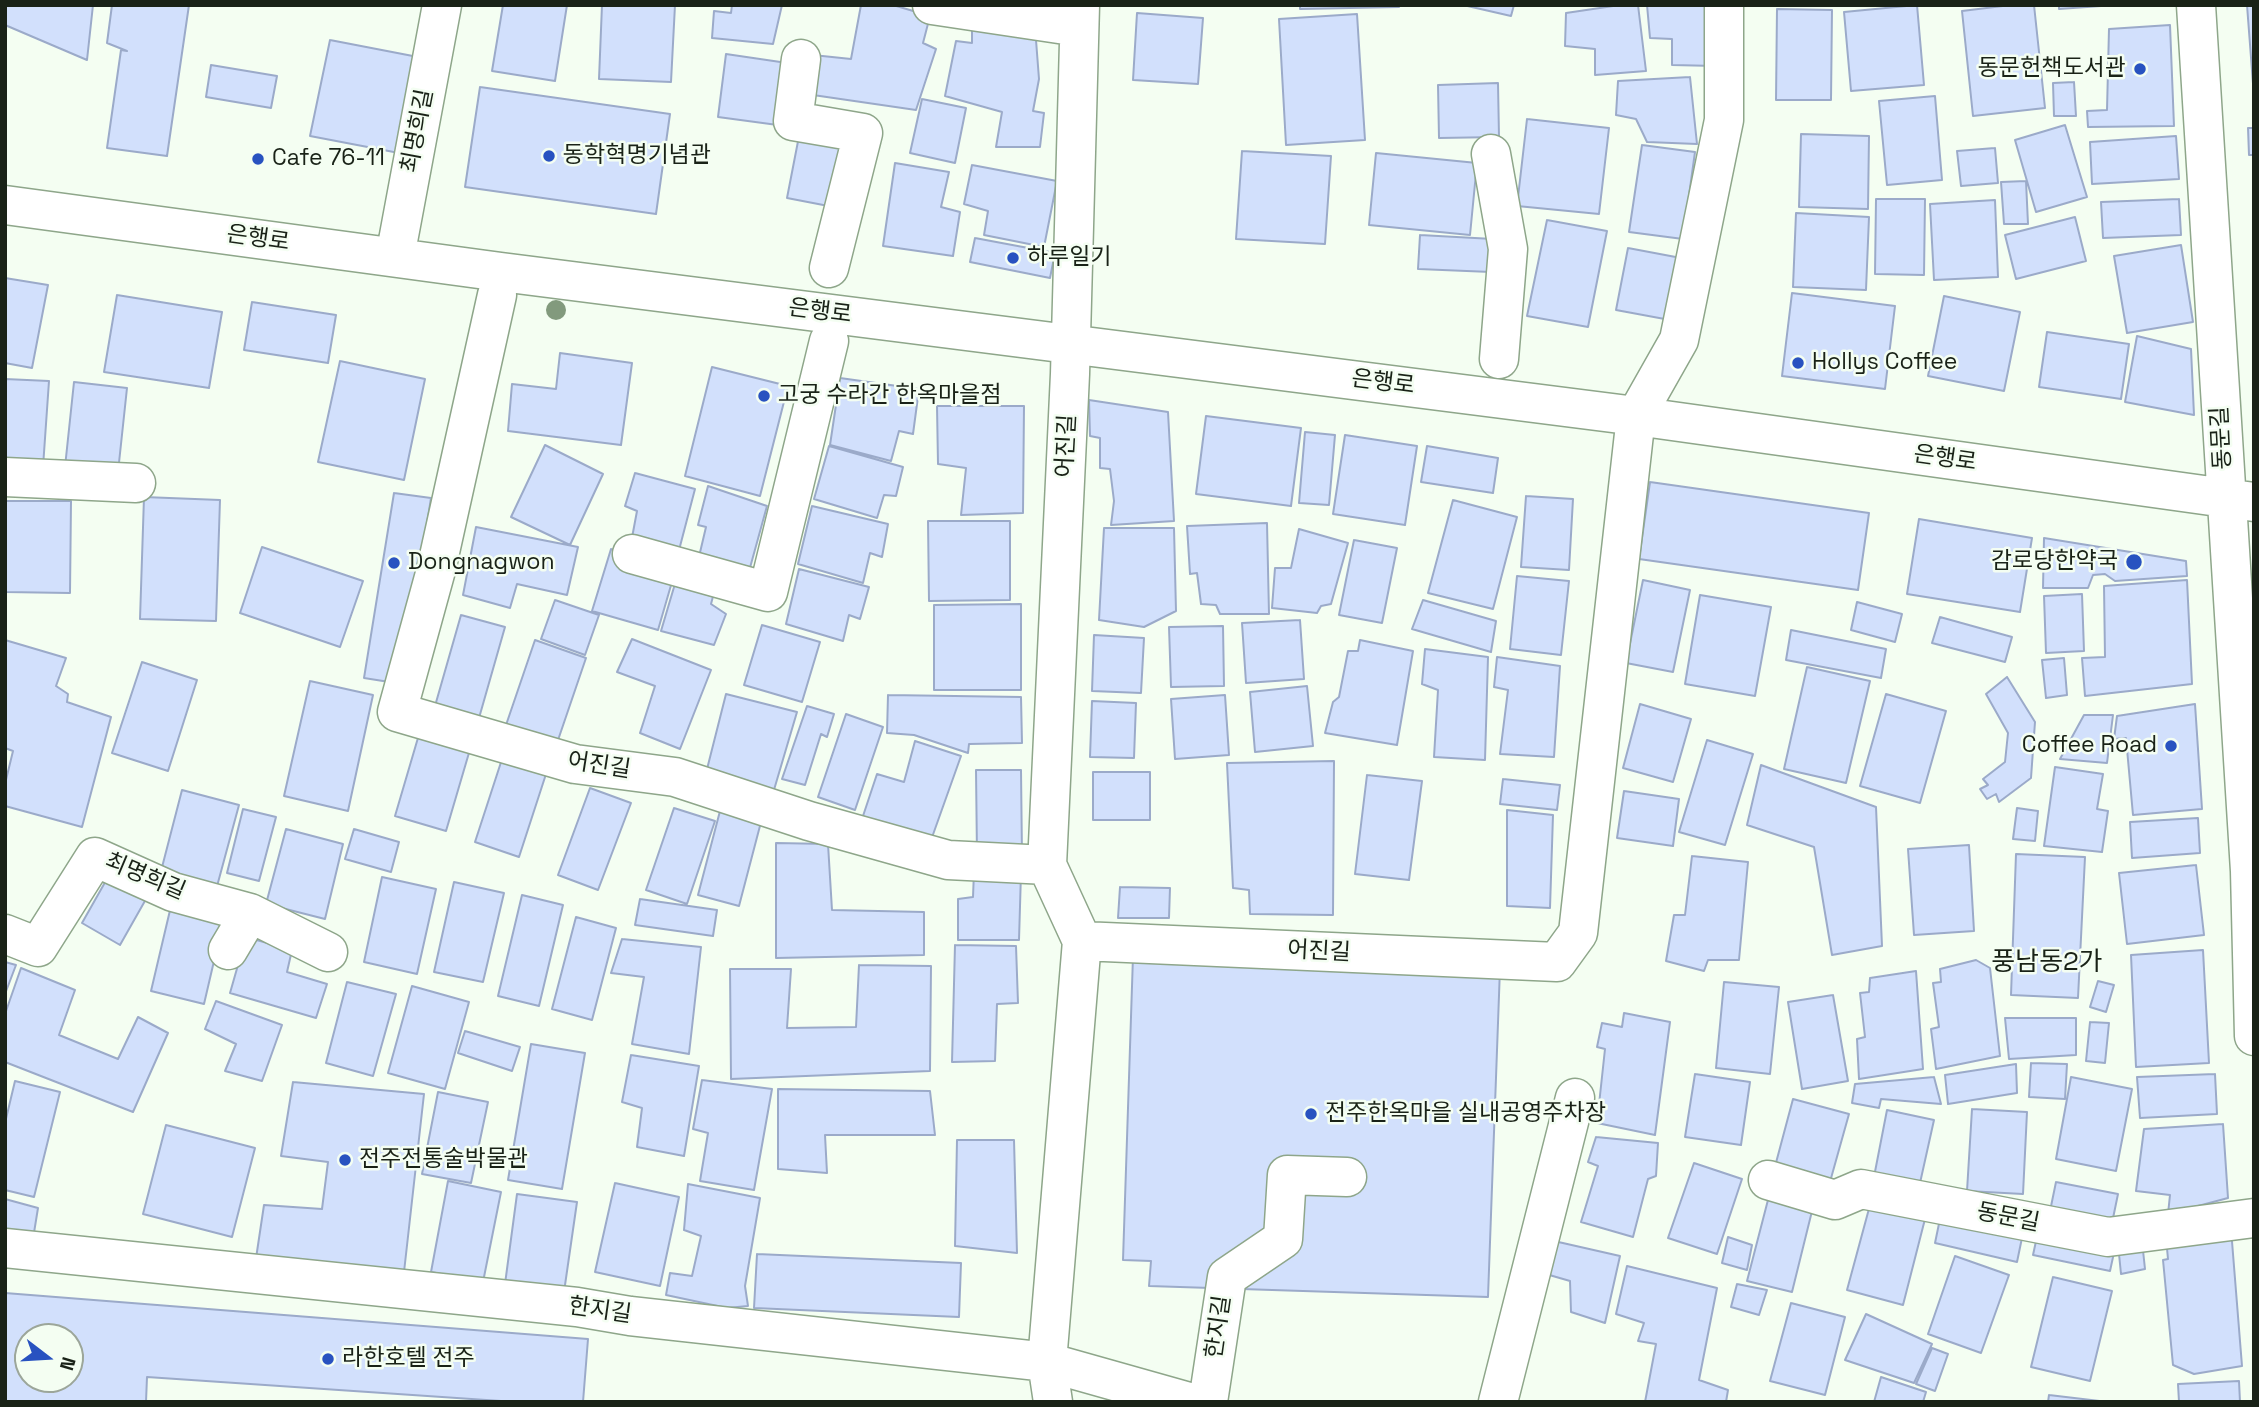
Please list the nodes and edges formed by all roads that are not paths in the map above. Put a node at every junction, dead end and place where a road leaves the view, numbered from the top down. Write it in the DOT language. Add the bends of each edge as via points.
graph roads {
  1 [pos="442,5"];
  2 [pos="932,5"];
  3 [pos="1724,5"];
  4 [pos="2196,5"];
  5 [pos="1079,16"];
  6 [pos="801,59"];
  7 [pos="1491,154"];
  8 [pos="5,205"];
  9 [pos="395,257"];
  10 [pos="829,268"];
  11 [pos="497,295"];
  12 [pos="829,341"];
  13 [pos="1071,343"];
  14 [pos="1499,359"];
  15 [pos="1636,415"];
  16 [pos="5,477"];
  17 [pos="135,483"];
  18 [pos="2239,500"];
  19 [pos="632,554"];
  20 [pos="1047,864"];
  21 [pos="2252,872"];
  22 [pos="250,913"];
  23 [pos="5,934"];
  24 [pos="1082,941"];
  25 [pos="228,950"];
  26 [pos="328,952"];
  27 [pos="2254,1036"];
  28 [pos="1575,1098"];
  29 [pos="1347,1177"];
  30 [pos="1768,1180"];
  31 [pos="2254,1218"];
  32 [pos="5,1248"];
  33 [pos="1047,1362"];
  34 [pos="1054,1402"];
  35 [pos="1189,1402"];
  36 [pos="1208,1402"];
  37 [pos="1498,1402"];
  1 -- 9 [label="street, 최명희길"];
  2 -- 5 [label="street, 어진길"];
  3 -- 15 [label="street" via="1724,120 1679,340"];
  4 -- 18 [label="street, 동문길"];
  5 -- 13 [label="street, 어진길"];
  6 -- 10 [label="street, 은행로" via="793,121 863,133"];
  7 -- 14 [label="street" via="1508,249"];
  8 -- 9 [label="street, 은행로"];
  9 -- 13 [label="street, 은행로"];
  11 -- 20 [label="street, 어진길" via="436,570 397,712 575,764 675,777 948,860"];
  12 -- 19 [label="street, 은행로" via="768,592"];
  13 -- 15 [label="street, 은행로"];
  13 -- 20 [label="street, 어진길"];
  15 -- 18 [label="street, 은행로"];
  15 -- 24 [label="street, 어진길" via="1578,933 1557,962"];
  16 -- 17 [label="street"];
  18 -- 21 [label="street, 동문길"];
  20 -- 24 [label="street, 어진길"];
  21 -- 27 [label="street, 동문길"];
  22 -- 23 [label="street, 최명희길" via="173,892 95,857 38,947"];
  22 -- 25 [label="street"];
  22 -- 26 [label="street, 최명희길"];
  24 -- 33 [label="street, 어진길"];
  28 -- 37 [label="street"];
  29 -- 36 [label="street, 한지길" via="1287,1175 1283,1239 1227,1277"];
  30 -- 31 [label="street, 동문길" via="1835,1200 1861,1188 2108,1237"];
  32 -- 33 [label="street, 한지길" via="577,1307"];
  33 -- 34 [label="street, 어진길"];
  33 -- 35 [label="street, 한지길"];
}
